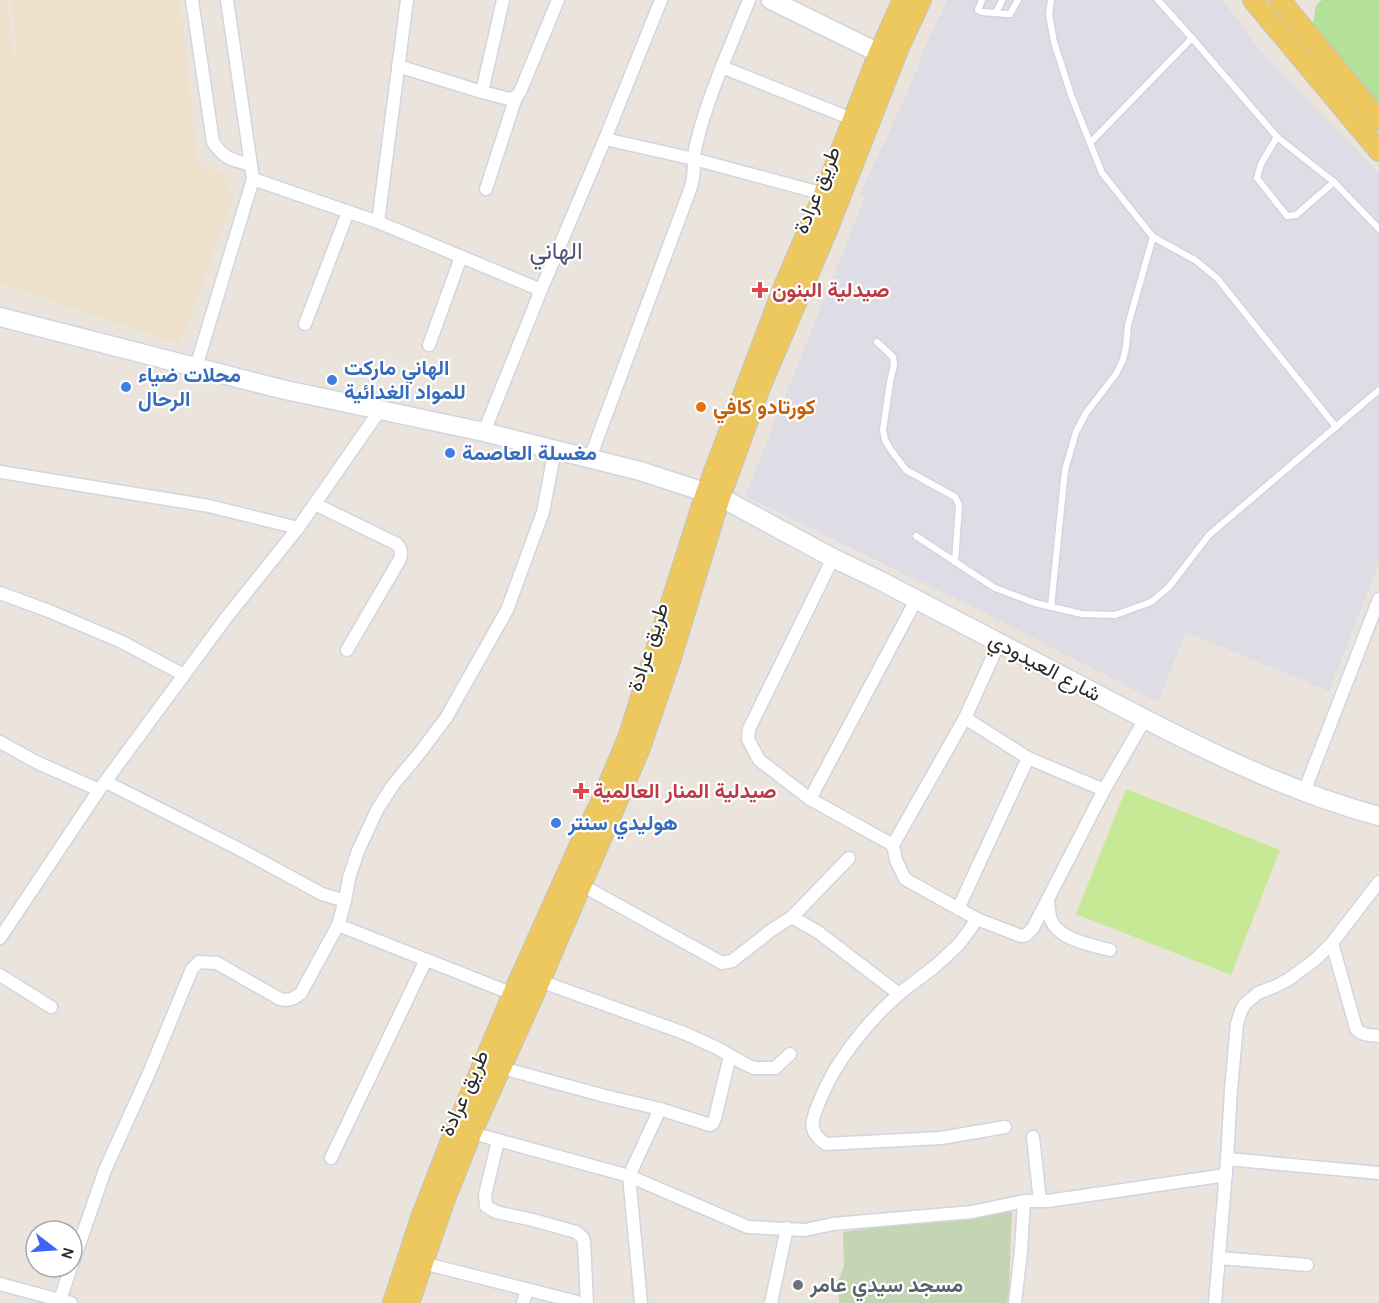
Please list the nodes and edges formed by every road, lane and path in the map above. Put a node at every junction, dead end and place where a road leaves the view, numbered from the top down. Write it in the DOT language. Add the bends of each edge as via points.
graph roads {
  1 [pos="192,0"];
  2 [pos="227,0"];
  3 [pos="406,0"];
  4 [pos="503,0"];
  5 [pos="558,0"];
  6 [pos="661,0"];
  7 [pos="749,0"];
  8 [pos="771,0"];
  9 [pos="903,0"];
  10 [pos="921,0"];
  11 [pos="982,0"];
  12 [pos="1002,0"];
  13 [pos="1018,0"];
  14 [pos="1052,0"];
  15 [pos="1158,0"];
  16 [pos="1252,0"];
  17 [pos="1283,1"];
  18 [pos="996,13"];
  19 [pos="1268,19"];
  20 [pos="1192,38"];
  21 [pos="879,53"];
  22 [pos="398,66"];
  23 [pos="722,67"];
  24 [pos="482,92"];
  25 [pos="516,97"];
  26 [pos="852,119"];
  27 [pos="1379,120"];
  28 [pos="1277,137"];
  29 [pos="605,139"];
  30 [pos="1090,143"];
  31 [pos="1379,151"];
  32 [pos="694,159"];
  33 [pos="251,165"];
  34 [pos="253,179"];
  35 [pos="1334,182"];
  36 [pos="486,189"];
  37 [pos="824,194"];
  38 [pos="348,212"];
  39 [pos="378,222"];
  40 [pos="1379,229"];
  41 [pos="1153,237"];
  42 [pos="461,257"];
  43 [pos="541,290"];
  44 [pos="0,317"];
  45 [pos="305,324"];
  46 [pos="877,342"];
  47 [pos="429,345"];
  48 [pos="196,367"];
  49 [pos="1379,390"];
  50 [pos="380,410"];
  51 [pos="1336,427"];
  52 [pos="484,432"];
  53 [pos="555,449"];
  54 [pos="590,458"];
  55 [pos="0,472"];
  56 [pos="713,495"];
  57 [pos="315,504"];
  58 [pos="298,528"];
  59 [pos="916,536"];
  60 [pos="833,558"];
  61 [pos="955,562"];
  62 [pos="0,593"];
  63 [pos="1379,599"];
  64 [pos="916,600"];
  65 [pos="1051,607"];
  66 [pos="999,643"];
  67 [pos="347,650"];
  68 [pos="184,675"];
  69 [pos="965,718"];
  70 [pos="1145,719"];
  71 [pos="0,742"];
  72 [pos="1028,758"];
  73 [pos="102,786"];
  74 [pos="1104,790"];
  75 [pos="1304,792"];
  76 [pos="810,799"];
  77 [pos="1379,816"];
  78 [pos="893,845"];
  79 [pos="849,858"];
  80 [pos="1379,882"];
  81 [pos="580,884"];
  82 [pos="345,901"];
  83 [pos="1048,901"];
  84 [pos="958,909"];
  85 [pos="792,917"];
  86 [pos="977,919"];
  87 [pos="338,925"];
  88 [pos="1,936"];
  89 [pos="1332,943"];
  90 [pos="1110,950"];
  91 [pos="426,960"];
  92 [pos="0,975"];
  93 [pos="540,981"];
  94 [pos="513,994"];
  95 [pos="899,994"];
  96 [pos="51,1006"];
  97 [pos="1379,1036"];
  98 [pos="790,1054"];
  99 [pos="730,1056"];
  100 [pos="502,1068"];
  101 [pos="660,1109"];
  102 [pos="1005,1127"];
  103 [pos="463,1131"];
  104 [pos="1033,1137"];
  105 [pos="498,1141"];
  106 [pos="331,1158"];
  107 [pos="1227,1159"];
  108 [pos="1379,1173"];
  109 [pos="1226,1175"];
  110 [pos="629,1176"];
  111 [pos="1024,1201"];
  112 [pos="1040,1201"];
  113 [pos="787,1228"];
  114 [pos="84,1231"];
  115 [pos="1219,1258"];
  116 [pos="423,1263"];
  117 [pos="1307,1265"];
  118 [pos="69,1279"];
  119 [pos="0,1284"];
  120 [pos="527,1290"];
  121 [pos="65,1301"];
  122 [pos="393,1303"];
  123 [pos="409,1303"];
  124 [pos="523,1303"];
  125 [pos="581,1303"];
  126 [pos="587,1303"];
  127 [pos="641,1303"];
  128 [pos="771,1303"];
  129 [pos="1015,1303"];
  130 [pos="1215,1303"];
  1 -- 33 [label="street" via="213,142 228,158"];
  2 -- 33 [label="street"];
  3 -- 22 [label="street"];
  4 -- 24 [label="street"];
  5 -- 25 [label="street"];
  6 -- 29 [label="street"];
  7 -- 23 [label="street"];
  8 -- 21 [label="street"];
  9 -- 21 [label="main road, طريق عرادة"];
  10 -- 56 [label="main road, طريق عرادة"];
  11 -- 18 [label="lane" via="978,10"];
  12 -- 18 [label="lane"];
  13 -- 18 [label="lane" via="1010,14"];
  14 -- 30 [label="lane" via="1048,14 1054,42"];
  15 -- 20 [label="lane"];
  16 -- 19 [label="main road"];
  17 -- 19 [label="street"];
  17 -- 27 [label="main road"];
  19 -- 31 [label="main road"];
  20 -- 28 [label="lane"];
  20 -- 30 [label="lane"];
  21 -- 26 [label="main road, طريق عرادة"];
  22 -- 24 [label="street"];
  22 -- 39 [label="street"];
  23 -- 26 [label="street"];
  23 -- 32 [label="street" via="704,115"];
  24 -- 25 [label="street"];
  25 -- 36 [label="street"];
  26 -- 37 [label="main road, طريق عرادة"];
  28 -- 35 [label="lane"];
  28 -- 35 [label="lane" via="1257,178 1287,216 1296,215"];
  29 -- 32 [label="street"];
  29 -- 43 [label="street"];
  30 -- 41 [label="lane" via="1102,172"];
  32 -- 37 [label="street"];
  32 -- 54 [label="street" via="691,187"];
  33 -- 34 [label="street"];
  34 -- 38 [label="street"];
  34 -- 48 [label="street"];
  35 -- 40 [label="lane"];
  37 -- 56 [label="main road, طريق عرادة" via="785,284"];
  38 -- 39 [label="street"];
  38 -- 45 [label="street"];
  39 -- 42 [label="street"];
  41 -- 51 [label="lane" via="1195,260 1217,278"];
  41 -- 65 [label="lane" via="1128,326 1123,360 1086,413 1065,470"];
  42 -- 43 [label="street"];
  42 -- 47 [label="street"];
  43 -- 52 [label="street"];
  44 -- 48 [label="street, شارع العيدودي"];
  46 -- 61 [label="lane" via="893,357 894,365 883,430 885,440 906,470 955,497 959,505"];
  48 -- 50 [label="street, شارع العيدودي"];
  49 -- 51 [label="lane"];
  50 -- 52 [label="street, شارع العيدودي"];
  50 -- 57 [label="street"];
  51 -- 65 [label="lane" via="1209,535 1169,587 1151,602 1115,615 1082,614"];
  52 -- 53 [label="street, شارع العيدودي"];
  53 -- 54 [label="street, شارع العيدودي"];
  53 -- 82 [label="street" via="543,513 507,610 446,718 377,810 358,851"];
  54 -- 56 [label="street, شارع العيدودي"];
  55 -- 58 [label="street" via="209,506"];
  56 -- 60 [label="street, شارع العيدودي"];
  56 -- 81 [label="main road, طريق عرادة" via="671,658 640,748"];
  56 -- 94 [label="main road, طريق عرادة" via="628,738"];
  57 -- 58 [label="street"];
  57 -- 67 [label="street" via="397,544 402,553"];
  58 -- 68 [label="street"];
  59 -- 61 [label="lane"];
  60 -- 64 [label="street, شارع العيدودي"];
  60 -- 76 [label="street" via="749,729 748,739 759,760"];
  61 -- 65 [label="lane" via="995,588"];
  62 -- 68 [label="street" via="122,642"];
  63 -- 75 [label="street"];
  64 -- 66 [label="street, شارع العيدودي"];
  64 -- 76 [label="street"];
  66 -- 69 [label="street"];
  66 -- 70 [label="street, شارع العيدودي"];
  68 -- 73 [label="street"];
  69 -- 72 [label="street"];
  69 -- 78 [label="street"];
  70 -- 74 [label="street"];
  70 -- 75 [label="street, شارع العيدودي"];
  71 -- 73 [label="street" via="36,762"];
  72 -- 74 [label="street"];
  72 -- 84 [label="street"];
  73 -- 82 [label="street" via="239,849 322,894"];
  73 -- 88 [label="street"];
  74 -- 83 [label="street"];
  75 -- 77 [label="street, شارع العيدودي"];
  76 -- 78 [label="street"];
  78 -- 84 [label="street" via="905,879"];
  79 -- 85 [label="street"];
  80 -- 89 [label="street"];
  81 -- 85 [label="street" via="723,963 732,961"];
  81 -- 93 [label="main road, طريق عرادة"];
  82 -- 87 [label="street"];
  83 -- 86 [label="street" via="1026,935"];
  83 -- 90 [label="street" via="1051,920 1064,936"];
  84 -- 86 [label="street"];
  85 -- 95 [label="street" via="818,932"];
  86 -- 95 [label="street" via="960,942"];
  87 -- 91 [label="street"];
  87 -- 114 [label="street" via="294,999 280,999 217,963 199,962 192,969 105,1170"];
  89 -- 97 [label="street" via="1356,1028 1360,1033"];
  89 -- 107 [label="street" via="1299,972 1258,993 1241,1011"];
  91 -- 94 [label="street"];
  91 -- 106 [label="street"];
  92 -- 96 [label="street"];
  93 -- 99 [label="street" via="684,1033"];
  93 -- 100 [label="main road, طريق عرادة"];
  94 -- 103 [label="main road, طريق عرادة"];
  95 -- 102 [label="street" via="878,1014 834,1071 814,1115 812,1127 816,1138 826,1144 941,1138"];
  98 -- 99 [label="street" via="775,1068 766,1069 754,1068"];
  99 -- 101 [label="street" via="712,1124"];
  100 -- 101 [label="street"];
  100 -- 103 [label="main road, طريق عرادة"];
  101 -- 110 [label="street"];
  103 -- 105 [label="street"];
  103 -- 116 [label="main road, طريق عرادة"];
  103 -- 122 [label="main road, طريق عرادة" via="426,1204"];
  104 -- 112 [label="street"];
  105 -- 110 [label="street"];
  105 -- 126 [label="street" via="486,1206 581,1234"];
  107 -- 108 [label="street"];
  107 -- 109 [label="street"];
  109 -- 112 [label="street"];
  109 -- 115 [label="street"];
  110 -- 113 [label="street" via="748,1227"];
  110 -- 127 [label="street"];
  111 -- 112 [label="street"];
  111 -- 113 [label="street" via="972,1212 805,1230"];
  111 -- 129 [label="street"];
  113 -- 128 [label="street"];
  115 -- 117 [label="street"];
  115 -- 130 [label="street"];
  116 -- 120 [label="street"];
  116 -- 123 [label="main road, طريق عرادة"];
  118 -- 121 [label="street"];
  119 -- 121 [label="street"];
  120 -- 124 [label="street"];
  120 -- 125 [label="street"];
}
